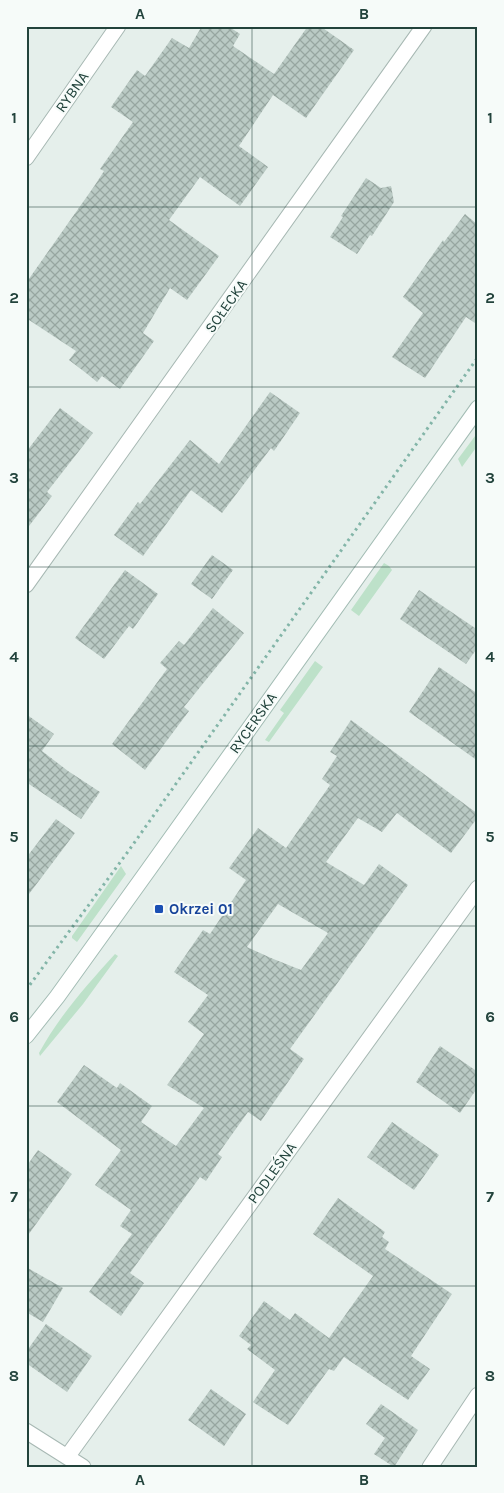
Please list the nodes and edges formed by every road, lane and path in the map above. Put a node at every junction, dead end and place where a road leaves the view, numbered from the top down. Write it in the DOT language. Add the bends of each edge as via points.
graph roads {
  1 [pos="118,26"];
  2 [pos="424,26"];
  3 [pos="26,158"];
  4 [pos="478,357"];
  5 [pos="478,408"];
  6 [pos="26,585"];
  7 [pos="478,888"];
  8 [pos="26,990"];
  9 [pos="26,1036"];
  10 [pos="478,1395"];
  11 [pos="26,1432"];
  12 [pos="67,1457"];
  13 [pos="83,1467"];
  14 [pos="430,1467"];
  1 -- 3 [label="street, RYBNA"];
  2 -- 6 [label="street, SOŁECKA"];
  4 -- 8 [label="path" via="127,853"];
  5 -- 9 [label="street, RYCERSKA" via="149,870"];
  7 -- 12 [label="street, PODLEŚNA"];
  10 -- 14 [label="street"];
  11 -- 12 [label="street"];
  12 -- 13 [label="street"];
}
